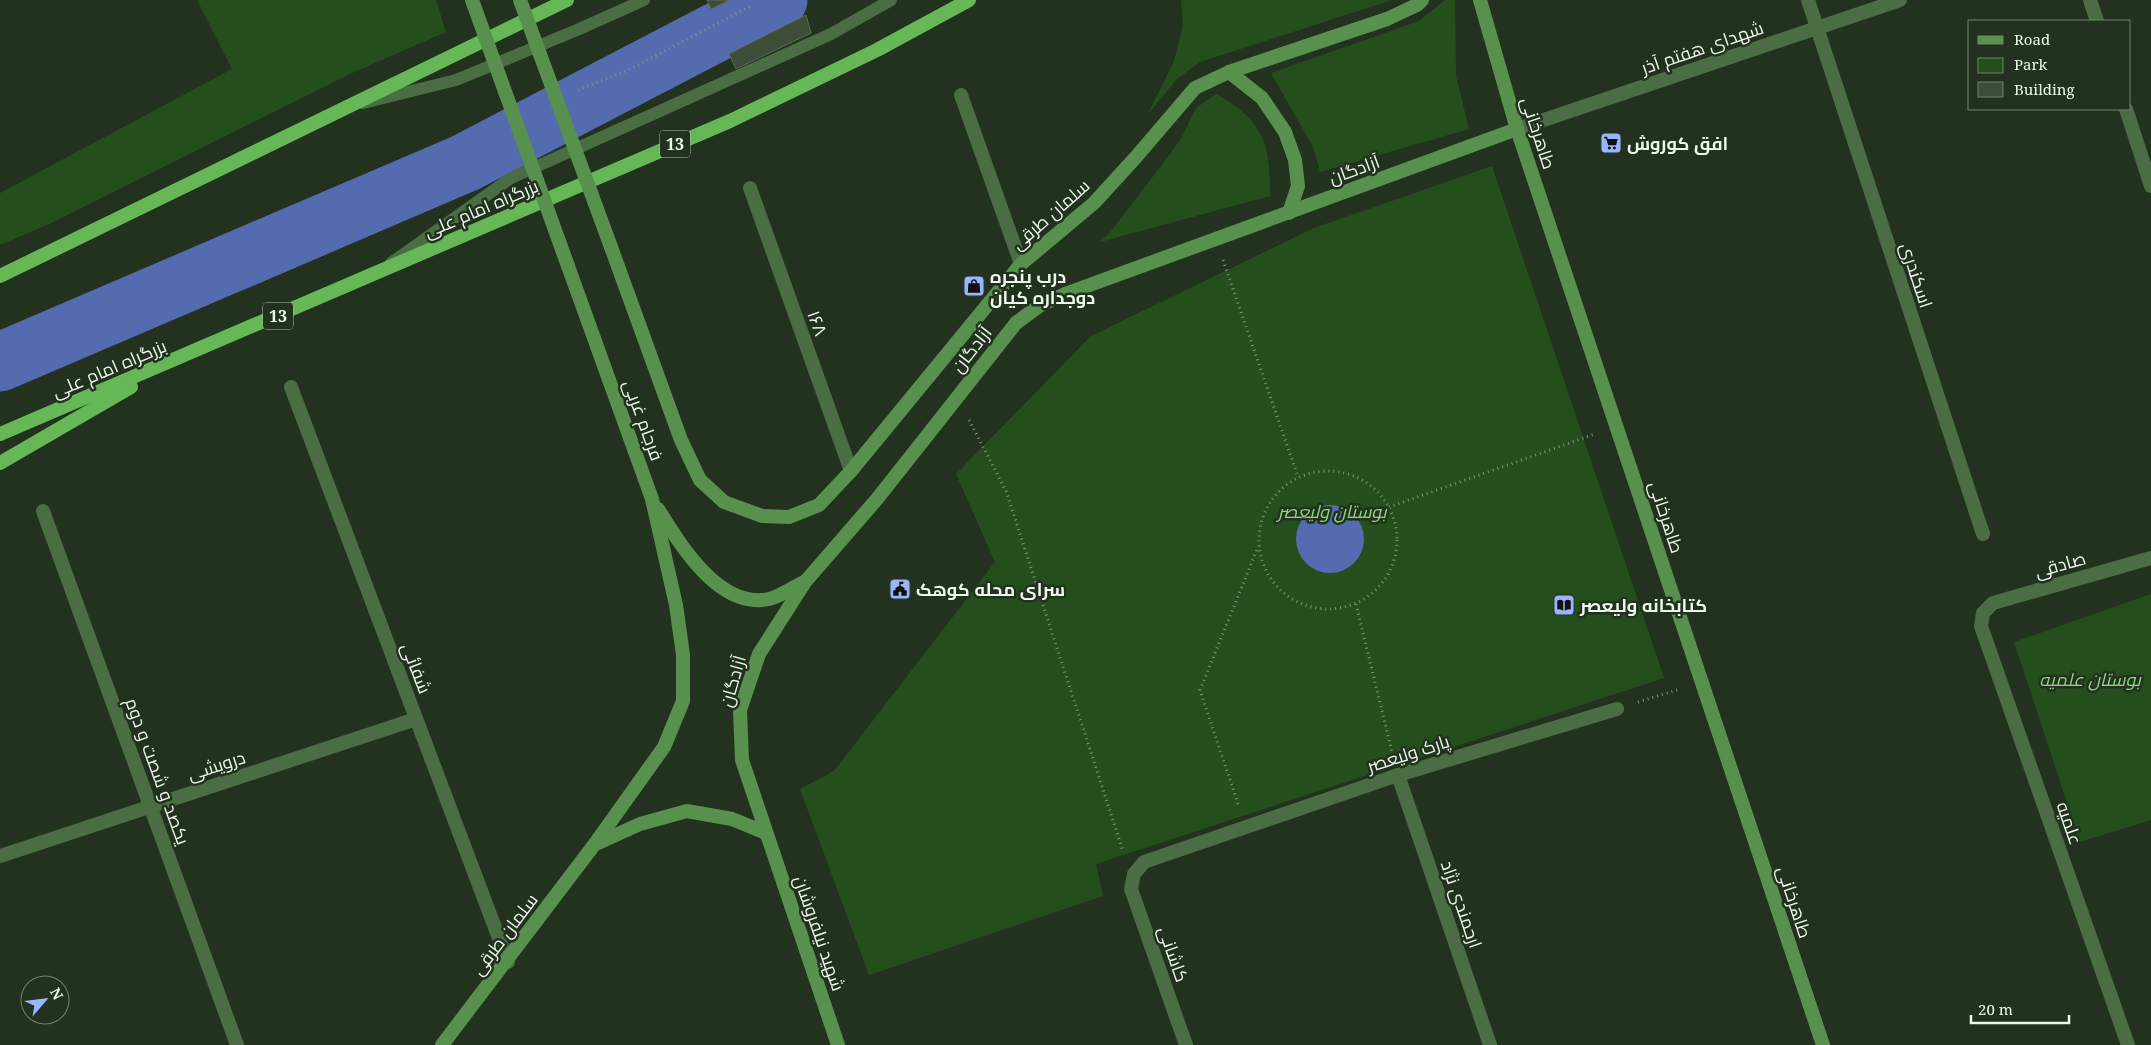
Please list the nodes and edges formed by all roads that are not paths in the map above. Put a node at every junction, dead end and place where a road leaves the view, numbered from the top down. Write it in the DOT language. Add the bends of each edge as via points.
graph roads {
  1 [pos="472,0"];
  2 [pos="520,0"];
  3 [pos="566,0"];
  4 [pos="644,0"];
  5 [pos="891,0"];
  6 [pos="969,0"];
  7 [pos="1422,0"];
  8 [pos="1480,0"];
  9 [pos="1808,0"];
  10 [pos="1900,0"];
  11 [pos="2090,0"];
  12 [pos="2097,20"];
  13 [pos="1816,28"];
  14 [pos="1229,72"];
  15 [pos="961,95"];
  16 [pos="349,106"];
  17 [pos="2126,110"];
  18 [pos="1517,129"];
  19 [pos="2151,186"];
  20 [pos="750,188"];
  21 [pos="1289,212"];
  22 [pos="1021,264"];
  23 [pos="375,274"];
  24 [pos="0,276"];
  25 [pos="180,358"];
  26 [pos="291,387"];
  27 [pos="0,434"];
  28 [pos="0,463"];
  29 [pos="850,472"];
  30 [pos="652,499"];
  31 [pos="724,502"];
  32 [pos="43,511"];
  33 [pos="1983,534"];
  34 [pos="2151,558"];
  35 [pos="805,582"];
  36 [pos="1983,613"];
  37 [pos="1617,709"];
  38 [pos="416,718"];
  39 [pos="1398,775"];
  40 [pos="151,806"];
  41 [pos="766,833"];
  42 [pos="594,845"];
  43 [pos="0,856"];
  44 [pos="1133,877"];
  45 [pos="508,962"];
  46 [pos="236,1045"];
  47 [pos="442,1045"];
  48 [pos="838,1045"];
  49 [pos="1186,1045"];
  50 [pos="1490,1045"];
  51 [pos="1823,1045"];
  52 [pos="2128,1045"];
  1 -- 30 [label="main road, فرجام غربی, bridge"];
  2 -- 31 [label="main road, فرجام غربی, bridge" via="681,440 700,480"];
  3 -- 16 [label="highway"];
  4 -- 16 [label="lane" via="456,80"];
  5 -- 23 [label="lane" via="831,34 512,178"];
  6 -- 23 [label="highway, بزرگراه امام علی / 13" via="877,50 730,120"];
  7 -- 14 [label="main road, سلمان طرقی" via="1387,19"];
  8 -- 18 [label="main road, طاهرخانی"];
  9 -- 13 [label="street, اسکندری"];
  10 -- 13 [label="street, شهدای هفتم آذر"];
  11 -- 12 [label="street"];
  13 -- 18 [label="street, شهدای هفتم آذر"];
  13 -- 33 [label="street, اسکندری"];
  14 -- 21 [label="main road" via="1262,98 1285,132 1295,160 1298,186"];
  14 -- 22 [label="main road, سلمان طرقی" via="1195,88 1094,203"];
  15 -- 22 [label="street"];
  16 -- 24 [label="highway"];
  17 -- 19 [label="street"];
  18 -- 21 [label="main road, آزادگان"];
  18 -- 51 [label="main road, طاهرخانی"];
  20 -- 29 [label="street, ۱۶۸"];
  21 -- 35 [label="main road, آزادگان" via="1065,294 1039,306 1016,323 877,499"];
  22 -- 29 [label="main road, سلمان طرقی"];
  23 -- 25 [label="highway, بزرگراه امام علی / 13"];
  25 -- 27 [label="highway, بزرگراه امام علی / 13"];
  25 -- 28 [label="highway"];
  26 -- 38 [label="street, شفائی"];
  29 -- 31 [label="main road, سلمان طرقی" via="819,505 789,517 762,516"];
  30 -- 35 [label="main road" via="709,579 739,598 768,599"];
  30 -- 42 [label="main road, فرجام غربی" via="676,605 683,655 683,701 664,747"];
  32 -- 40 [label="street, یکصد و شصت و دوم"];
  34 -- 36 [label="street, صادقی" via="1993,603"];
  35 -- 41 [label="main road, آزادگان" via="759,654 740,710 742,760"];
  36 -- 52 [label="street, علمیه" via="1981,626"];
  37 -- 39 [label="street, پارک ولیعصر"];
  38 -- 40 [label="street, درویشی"];
  38 -- 45 [label="street, شفائی"];
  39 -- 44 [label="street, پارک ولیعصر" via="1144,862"];
  39 -- 50 [label="street, ارجمندی نژاد"];
  40 -- 43 [label="street, درویشی"];
  40 -- 46 [label="street, یکصد و شصت و دوم"];
  41 -- 42 [label="main road" via="732,819 687,811 640,824"];
  41 -- 48 [label="main road, شهید نیلفروشان"];
  42 -- 45 [label="main road, سلمان طرقی"];
  44 -- 49 [label="street, کاشانی" via="1131,889"];
  45 -- 47 [label="main road, سلمان طرقی"];
}
